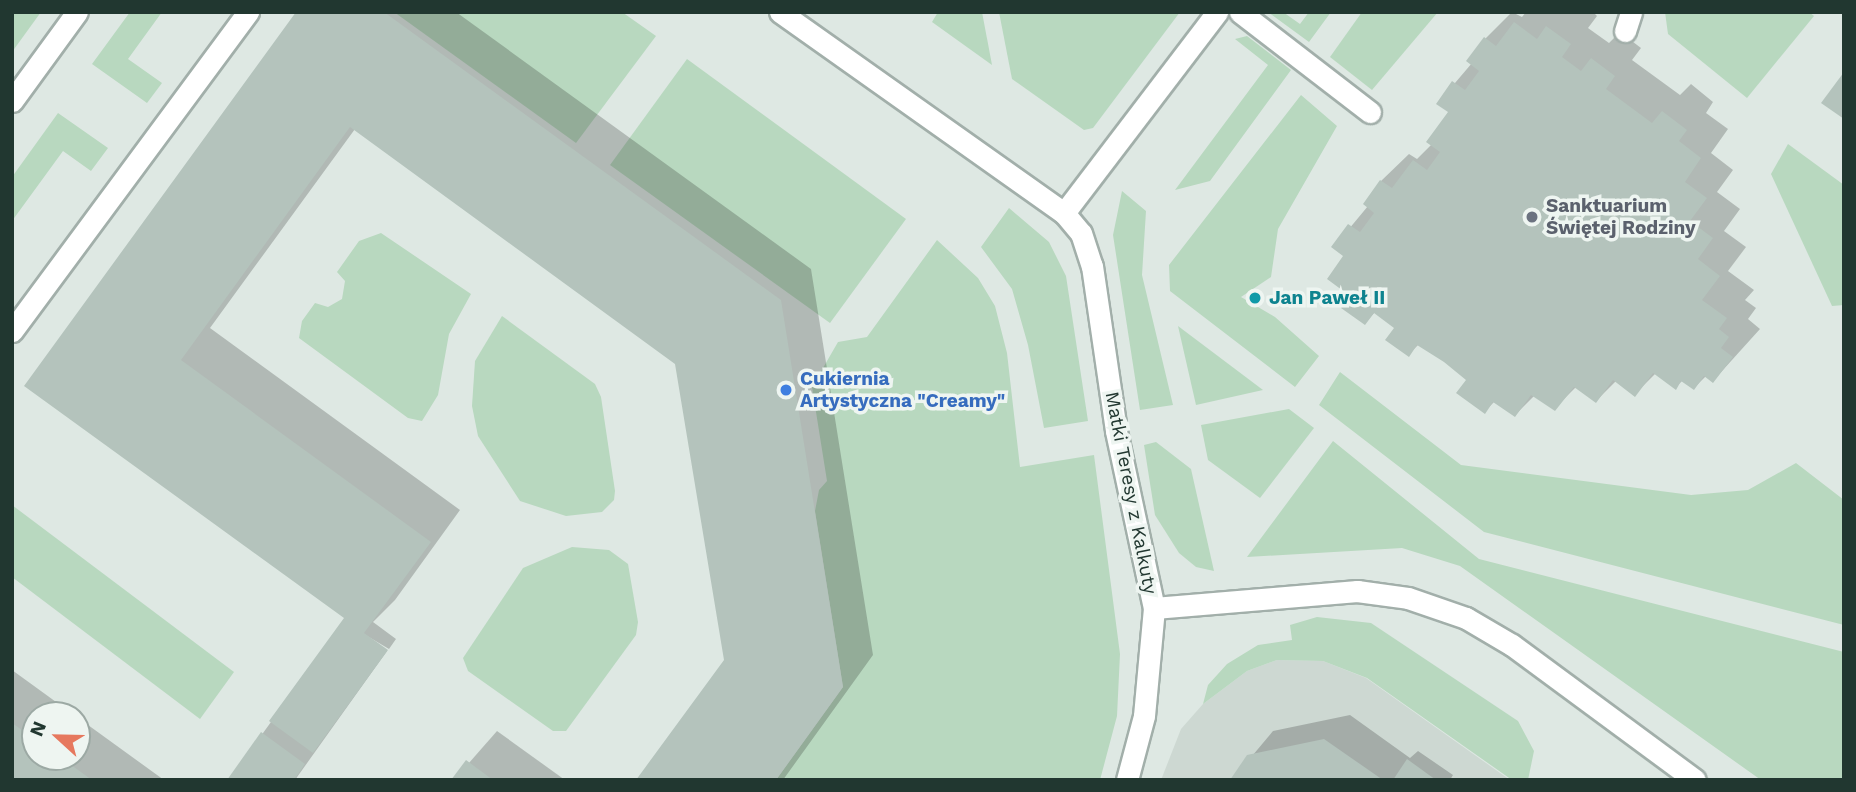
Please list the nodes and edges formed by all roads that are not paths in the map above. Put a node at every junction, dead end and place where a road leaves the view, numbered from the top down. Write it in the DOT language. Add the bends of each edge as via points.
graph roads {
  1 [pos="77,12"];
  2 [pos="248,12"];
  3 [pos="780,12"];
  4 [pos="1217,12"];
  5 [pos="1240,12"];
  6 [pos="12,101"];
  7 [pos="1370,112"];
  8 [pos="1064,213"];
  9 [pos="12,331"];
  10 [pos="1153,608"];
  11 [pos="1127,780"];
  12 [pos="1695,780"];
  1 -- 6 [label="street"];
  2 -- 9 [label="street"];
  3 -- 8 [label="street, Matki Teresy z Kalkuty"];
  4 -- 8 [label="street"];
  5 -- 7 [label="street"];
  8 -- 10 [label="street, Matki Teresy z Kalkuty" via="1081,233 1092,266 1116,431"];
  10 -- 11 [label="street, Matki Teresy z Kalkuty" via="1144,716"];
  10 -- 12 [label="street" via="1357,591 1408,598 1466,618 1511,645"];
}
